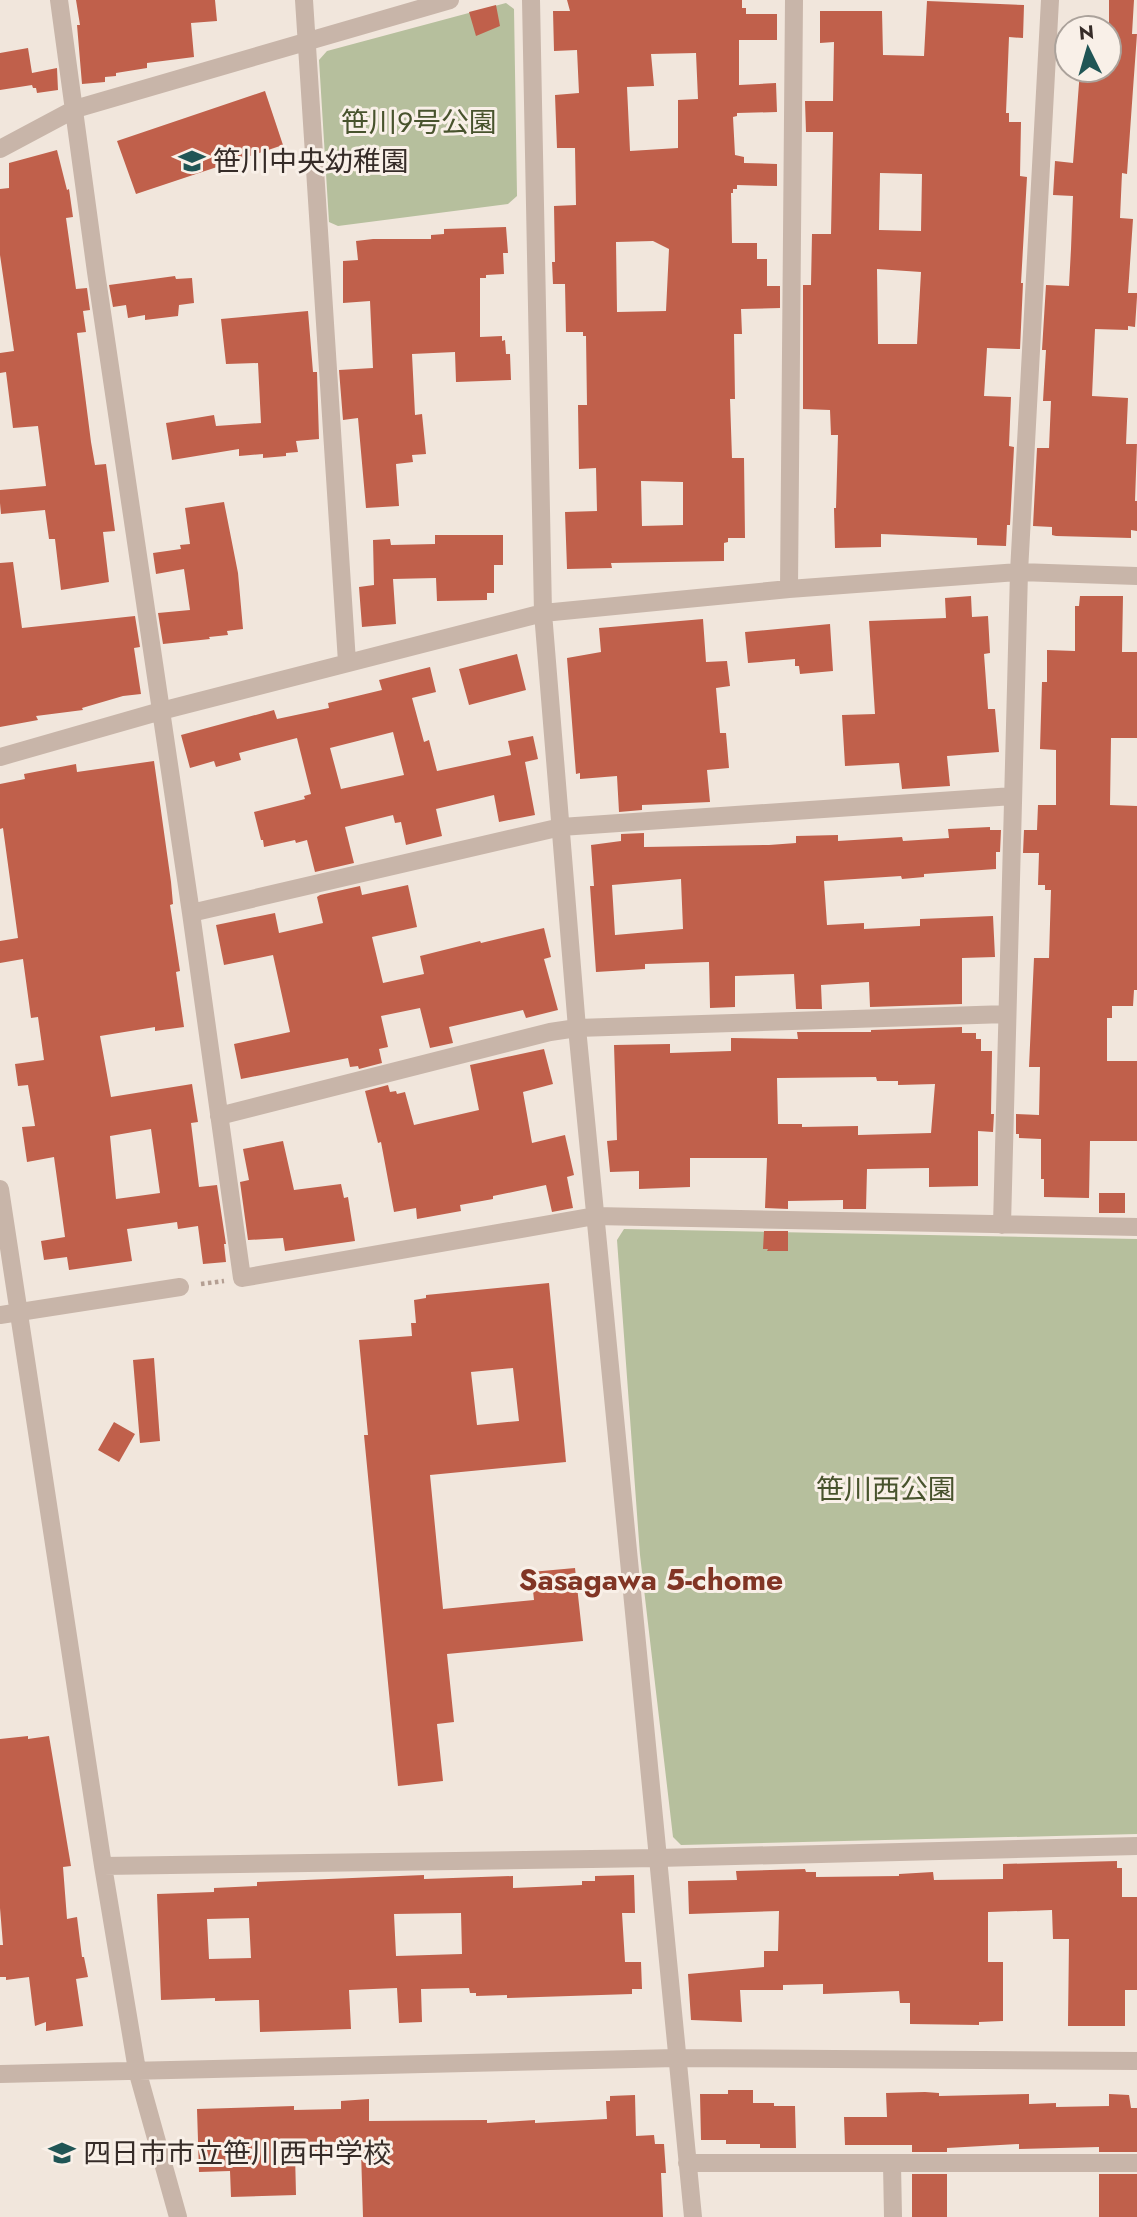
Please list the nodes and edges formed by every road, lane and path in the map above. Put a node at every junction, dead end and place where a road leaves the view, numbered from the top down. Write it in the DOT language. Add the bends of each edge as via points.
graph roads {
  1 [pos="59,0"];
  2 [pos="303,0"];
  3 [pos="450,0"];
  4 [pos="531,0"];
  5 [pos="794,0"];
  6 [pos="1050,0"];
  7 [pos="307,41"];
  8 [pos="75,109"];
  9 [pos="0,149"];
  10 [pos="1020,572"];
  11 [pos="1137,576"];
  12 [pos="789,589"];
  13 [pos="543,613"];
  14 [pos="347,662"];
  15 [pos="161,711"];
  16 [pos="0,757"];
  17 [pos="1013,796"];
  18 [pos="561,827"];
  19 [pos="191,913"];
  20 [pos="1007,1014"];
  21 [pos="578,1028"];
  22 [pos="219,1116"];
  23 [pos="0,1189"];
  24 [pos="595,1216"];
  25 [pos="1002,1225"];
  26 [pos="1137,1227"];
  27 [pos="242,1278"];
  28 [pos="180,1287"];
  29 [pos="19,1311"];
  30 [pos="0,1315"];
  31 [pos="1137,1846"];
  32 [pos="658,1858"];
  33 [pos="103,1866"];
  34 [pos="676,2058"];
  35 [pos="1137,2061"];
  36 [pos="138,2070"];
  37 [pos="0,2074"];
  38 [pos="687,2163"];
  39 [pos="1137,2163"];
  40 [pos="892,2164"];
  41 [pos="178,2217"];
  42 [pos="693,2217"];
  43 [pos="893,2217"];
  1 -- 8 [label="street"];
  2 -- 7 [label="street"];
  3 -- 7 [label="street"];
  4 -- 13 [label="street"];
  5 -- 12 [label="street"];
  6 -- 10 [label="street"];
  7 -- 8 [label="street"];
  7 -- 14 [label="street"];
  8 -- 9 [label="street"];
  8 -- 15 [label="street"];
  10 -- 11 [label="street"];
  10 -- 12 [label="street"];
  10 -- 17 [label="street"];
  12 -- 13 [label="street"];
  13 -- 14 [label="street"];
  13 -- 18 [label="street"];
  14 -- 15 [label="street"];
  15 -- 16 [label="street"];
  15 -- 19 [label="street"];
  17 -- 18 [label="street"];
  17 -- 20 [label="street"];
  18 -- 19 [label="street"];
  18 -- 21 [label="street"];
  19 -- 22 [label="street"];
  20 -- 21 [label="street"];
  20 -- 25 [label="street"];
  21 -- 22 [label="street"];
  21 -- 24 [label="street"];
  22 -- 27 [label="street"];
  23 -- 29 [label="street"];
  24 -- 25 [label="street"];
  24 -- 27 [label="street"];
  24 -- 32 [label="street"];
  25 -- 26 [label="street"];
  27 -- 28 [label="path"];
  28 -- 29 [label="street"];
  29 -- 30 [label="street"];
  29 -- 33 [label="street"];
  31 -- 32 [label="street"];
  32 -- 33 [label="street"];
  32 -- 34 [label="street"];
  33 -- 36 [label="street"];
  34 -- 35 [label="street"];
  34 -- 36 [label="street"];
  34 -- 38 [label="street"];
  36 -- 37 [label="street"];
  36 -- 41 [label="street"];
  38 -- 40 [label="street"];
  38 -- 42 [label="street"];
  39 -- 40 [label="street"];
  40 -- 43 [label="street"];
}
